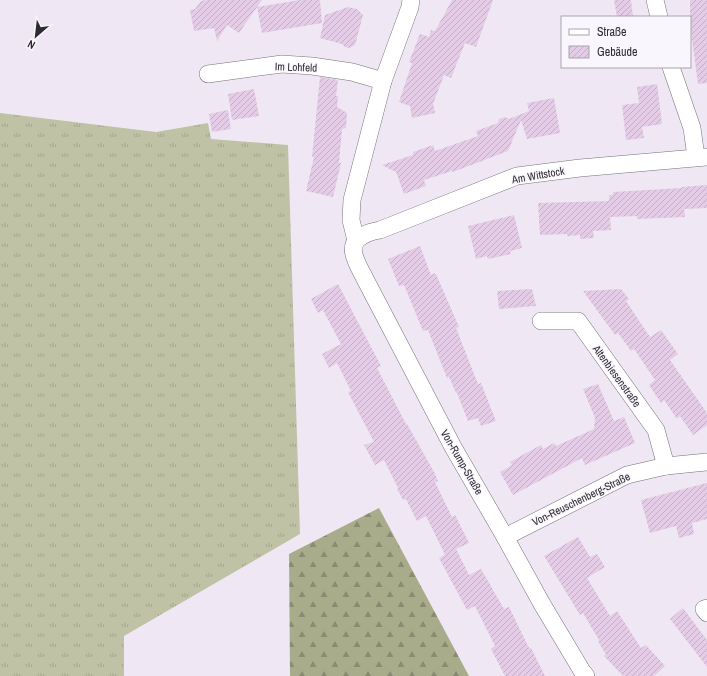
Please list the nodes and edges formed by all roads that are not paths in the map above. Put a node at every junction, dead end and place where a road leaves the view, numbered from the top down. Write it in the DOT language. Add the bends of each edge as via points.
graph roads {
  1 [pos="411,0"];
  2 [pos="655,0"];
  3 [pos="659,16"];
  4 [pos="671,68"];
  5 [pos="208,74"];
  6 [pos="383,81"];
  7 [pos="702,157"];
  8 [pos="356,241"];
  9 [pos="542,321"];
  10 [pos="707,462"];
  11 [pos="666,466"];
  12 [pos="505,537"];
  13 [pos="707,608"];
  14 [pos="707,613"];
  15 [pos="586,676"];
  1 -- 6 [label="street"];
  2 -- 3 [label="street"];
  4 -- 7 [label="street"];
  5 -- 6 [label="street, Im Lohfeld" via="282,64 352,72"];
  6 -- 8 [label="street" via="352,200 351,220"];
  7 -- 8 [label="street, Am Wittstock" via="517,176 363,235"];
  8 -- 12 [label="street, Von-Rump-Straße" via="353,247 355,257 364,277 453,447"];
  9 -- 11 [label="street, Altenbiesenstraße" via="578,321 656,430"];
  10 -- 11 [label="street, Von-Reuschenberg-Straße"];
  11 -- 12 [label="street, Von-Reuschenberg-Straße" via="627,474"];
  12 -- 15 [label="street, Von-Rump-Straße"];
  13 -- 14 [label="street" via="704,608"];
}
